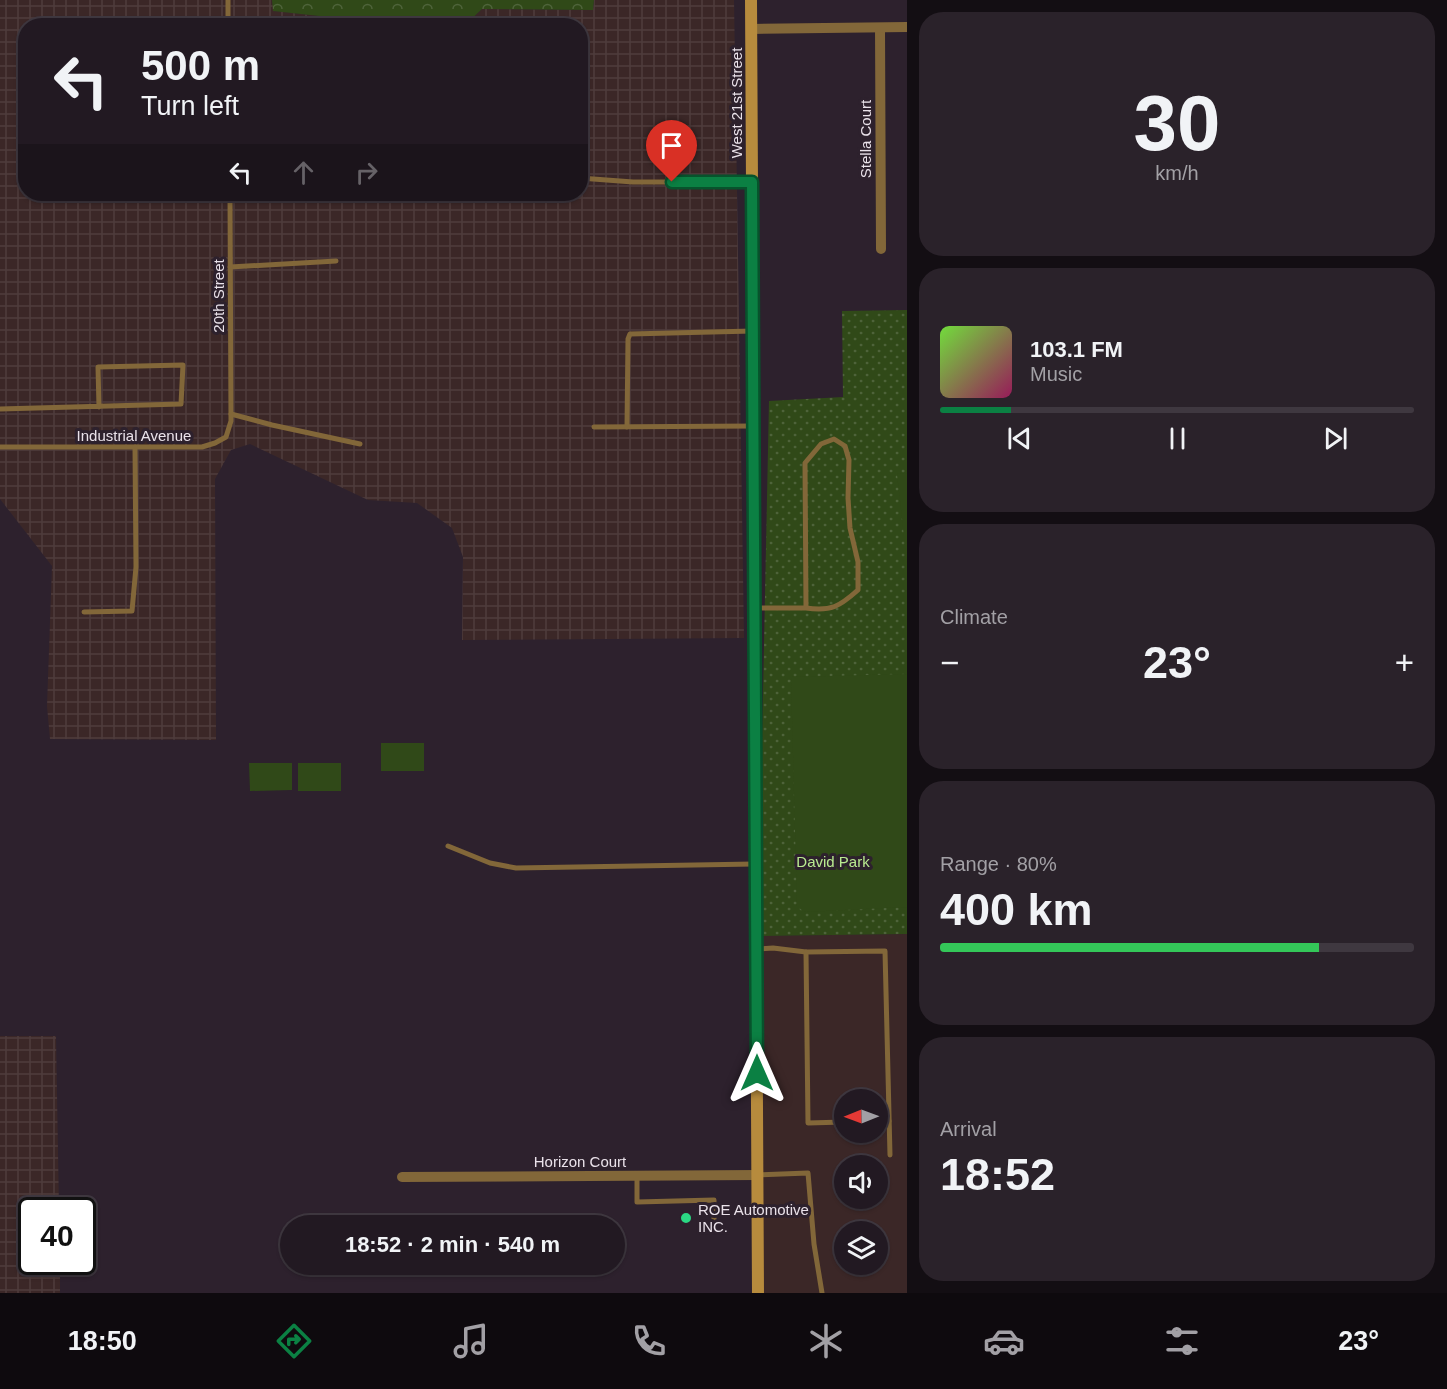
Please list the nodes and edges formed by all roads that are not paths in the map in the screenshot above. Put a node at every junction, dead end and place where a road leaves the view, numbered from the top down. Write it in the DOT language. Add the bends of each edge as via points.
graph roads {
  1 [pos="228,0"];
  2 [pos="751,0"];
  3 [pos="228,18"];
  4 [pos="907,27"];
  5 [pos="879,28"];
  6 [pos="751,29"];
  7 [pos="588,179"];
  8 [pos="752,182"];
  9 [pos="230,201"];
  10 [pos="881,249"];
  11 [pos="336,261"];
  12 [pos="230,267"];
  13 [pos="753,331"];
  14 [pos="231,399"];
  15 [pos="99,407"];
  16 [pos="0,409"];
  17 [pos="231,414"];
  18 [pos="753,426"];
  19 [pos="594,427"];
  20 [pos="627,427"];
  21 [pos="360,444"];
  22 [pos="0,447"];
  23 [pos="135,447"];
  24 [pos="754,608"];
  25 [pos="806,608"];
  26 [pos="84,612"];
  27 [pos="448,846"];
  28 [pos="756,864"];
  29 [pos="756,949"];
  30 [pos="806,952"];
  31 [pos="889,1121"];
  32 [pos="834,1122"];
  33 [pos="890,1155"];
  34 [pos="758,1175"];
  35 [pos="637,1176"];
  36 [pos="402,1177"];
  37 [pos="714,1222"];
  38 [pos="758,1293"];
  39 [pos="822,1293"];
  1 -- 3 [label="lane"];
  2 -- 6 [label="street, West 21st Street"];
  4 -- 5 [label="street"];
  5 -- 6 [label="street"];
  5 -- 10 [label="street, Stella Court"];
  6 -- 8 [label="street, West 21st Street"];
  7 -- 8 [label="lane"];
  8 -- 13 [label="street, West 21st Street"];
  9 -- 12 [label="lane, 20th Street"];
  11 -- 12 [label="lane"];
  12 -- 14 [label="lane, 20th Street"];
  13 -- 18 [label="street, West 21st Street"];
  13 -- 20 [label="lane" via="630,334"];
  14 -- 17 [label="lane, Industrial Avenue"];
  15 -- 15 [label="lane" via="181,404 183,365 98,368"];
  15 -- 16 [label="lane"];
  17 -- 21 [label="lane"];
  17 -- 23 [label="lane, Industrial Avenue" via="226,437 215,443 202,447"];
  18 -- 20 [label="lane"];
  18 -- 24 [label="street, West 21st Street"];
  19 -- 20 [label="lane"];
  22 -- 23 [label="lane, Industrial Avenue"];
  23 -- 26 [label="lane" via="136,567 132,611"];
  24 -- 25 [label="lane"];
  24 -- 28 [label="street, West 21st Street"];
  25 -- 25 [label="lane" via="821,611 843,604 858,590 858,562 850,528 849,460 845,446 834,439 821,444 805,463"];
  27 -- 28 [label="lane" via="490,863 516,868"];
  28 -- 29 [label="street, West 21st Street"];
  29 -- 30 [label="lane"];
  29 -- 34 [label="street, West 21st Street"];
  30 -- 31 [label="lane" via="885,951"];
  30 -- 32 [label="lane" via="808,1123"];
  31 -- 33 [label="lane"];
  34 -- 35 [label="street, Horizon Court"];
  34 -- 38 [label="street, West 21st Street"];
  34 -- 39 [label="lane" via="808,1173"];
  35 -- 36 [label="street, Horizon Court"];
  35 -- 37 [label="lane" via="637,1202 714,1200"];
}
